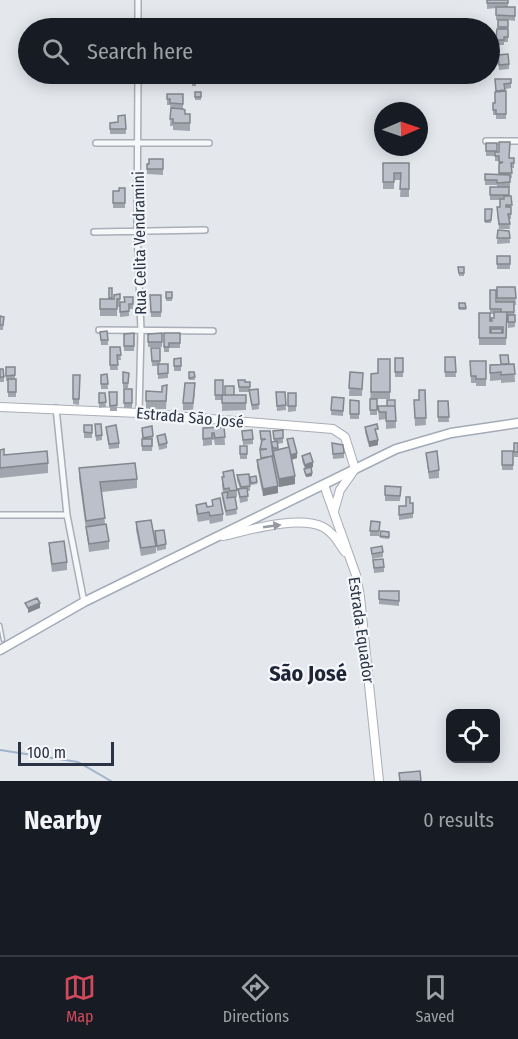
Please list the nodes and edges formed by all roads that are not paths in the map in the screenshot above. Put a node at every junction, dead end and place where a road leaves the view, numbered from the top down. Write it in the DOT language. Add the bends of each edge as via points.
graph roads {
  1 [pos="138,0"];
  2 [pos="138,18"];
  3 [pos="138,84"];
  4 [pos="486,141"];
  5 [pos="518,141"];
  6 [pos="137,143"];
  7 [pos="209,143"];
  8 [pos="96,144"];
  9 [pos="205,230"];
  10 [pos="137,231"];
  11 [pos="94,232"];
  12 [pos="99,330"];
  13 [pos="141,330"];
  14 [pos="213,331"];
  15 [pos="0,406"];
  16 [pos="56,408"];
  17 [pos="139,412"];
  18 [pos="518,423"];
  19 [pos="355,469"];
  20 [pos="324,485"];
  21 [pos="334,511"];
  22 [pos="0,515"];
  23 [pos="67,515"];
  24 [pos="215,538"];
  25 [pos="356,575"];
  26 [pos="84,602"];
  27 [pos="0,625"];
  28 [pos="3,640"];
  29 [pos="0,650"];
  30 [pos="379,781"];
  1 -- 2 [label="street"];
  3 -- 6 [label="street, Rua Celita Vendramini"];
  4 -- 5 [label="street"];
  6 -- 7 [label="street"];
  6 -- 8 [label="street"];
  6 -- 10 [label="street, Rua Celita Vendramini"];
  9 -- 10 [label="street"];
  10 -- 11 [label="street"];
  10 -- 13 [label="street, Rua Celita Vendramini"];
  12 -- 13 [label="street"];
  13 -- 14 [label="street"];
  13 -- 17 [label="street, Rua Celita Vendramini"];
  15 -- 16 [label="street, Estrada São José"];
  16 -- 17 [label="street, Estrada São José"];
  16 -- 23 [label="street"];
  17 -- 19 [label="street, Estrada São José" via="333,429 345,437"];
  18 -- 19 [label="main road" via="451,433 396,449"];
  19 -- 20 [label="main road"];
  19 -- 21 [label="street" via="340,490"];
  20 -- 21 [label="street, Estrada Equador"];
  20 -- 24 [label="main road"];
  21 -- 25 [label="street, Estrada Equador"];
  22 -- 23 [label="street"];
  23 -- 26 [label="street"];
  24 -- 25 [label="street, one-way" via="301,522 322,526 333,534"];
  24 -- 26 [label="main road"];
  25 -- 30 [label="street, Estrada Equador"];
  26 -- 29 [label="main road"];
  27 -- 28 [label="lane"];
}
